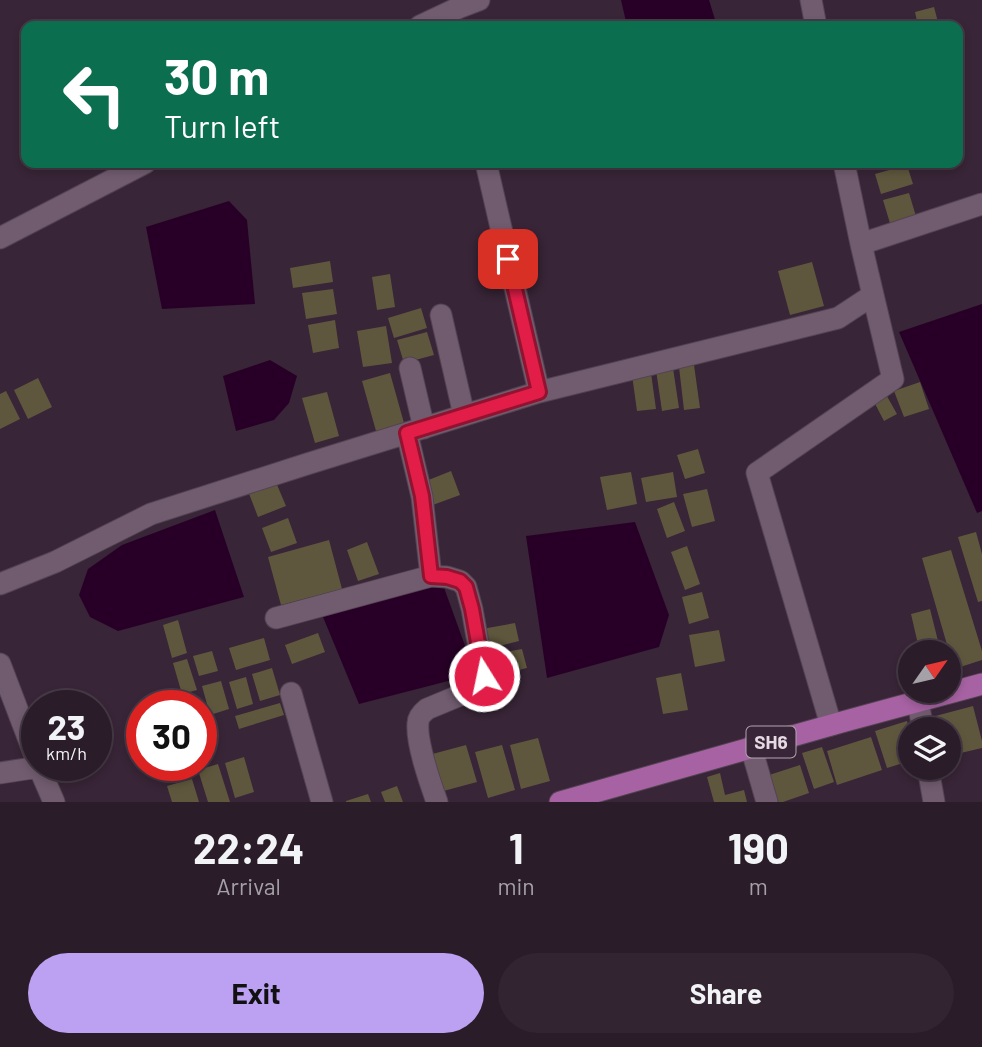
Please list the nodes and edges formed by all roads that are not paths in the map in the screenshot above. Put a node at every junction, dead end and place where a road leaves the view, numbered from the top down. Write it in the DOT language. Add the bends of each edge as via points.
graph roads {
  1 [pos="479,0"];
  2 [pos="811,0"];
  3 [pos="443,15"];
  4 [pos="815,21"];
  5 [pos="135,168"];
  6 [pos="487,168"];
  7 [pos="845,168"];
  8 [pos="982,204"];
  9 [pos="0,238"];
  10 [pos="861,244"];
  11 [pos="873,295"];
  12 [pos="441,315"];
  13 [pos="410,368"];
  14 [pos="539,392"];
  15 [pos="464,415"];
  16 [pos="416,430"];
  17 [pos="431,576"];
  18 [pos="0,584"];
  19 [pos="276,618"];
  20 [pos="0,664"];
  21 [pos="982,684"];
  22 [pos="961,690"];
  23 [pos="291,693"];
  24 [pos="907,704"];
  25 [pos="21,719"];
  26 [pos="831,725"];
  27 [pos="751,747"];
  28 [pos="21,768"];
  29 [pos="0,773"];
  30 [pos="930,780"];
  31 [pos="45,781"];
  32 [pos="54,802"];
  33 [pos="322,802"];
  34 [pos="437,802"];
  35 [pos="560,802"];
  36 [pos="767,802"];
  37 [pos="934,802"];
  1 -- 3 [label="street"];
  2 -- 4 [label="street"];
  5 -- 9 [label="street"];
  6 -- 14 [label="street"];
  7 -- 10 [label="street"];
  8 -- 10 [label="street"];
  10 -- 11 [label="street"];
  11 -- 14 [label="street" via="838,318"];
  11 -- 26 [label="street" via="893,379 757,473"];
  12 -- 15 [label="street"];
  13 -- 16 [label="street"];
  14 -- 15 [label="street"];
  15 -- 16 [label="street"];
  16 -- 17 [label="street"];
  16 -- 18 [label="street" via="151,514"];
  17 -- 19 [label="street"];
  17 -- 34 [label="street" via="460,581 466,587 484,676 483,684 475,689 420,715 422,754"];
  20 -- 25 [label="street"];
  21 -- 22 [label="main road, SH6"];
  23 -- 33 [label="street"];
  24 -- 26 [label="main road, SH6"];
  26 -- 27 [label="main road, SH6"];
  27 -- 35 [label="main road, SH6"];
  27 -- 36 [label="street"];
  28 -- 29 [label="street"];
  30 -- 37 [label="street"];
  31 -- 32 [label="street"];
}
